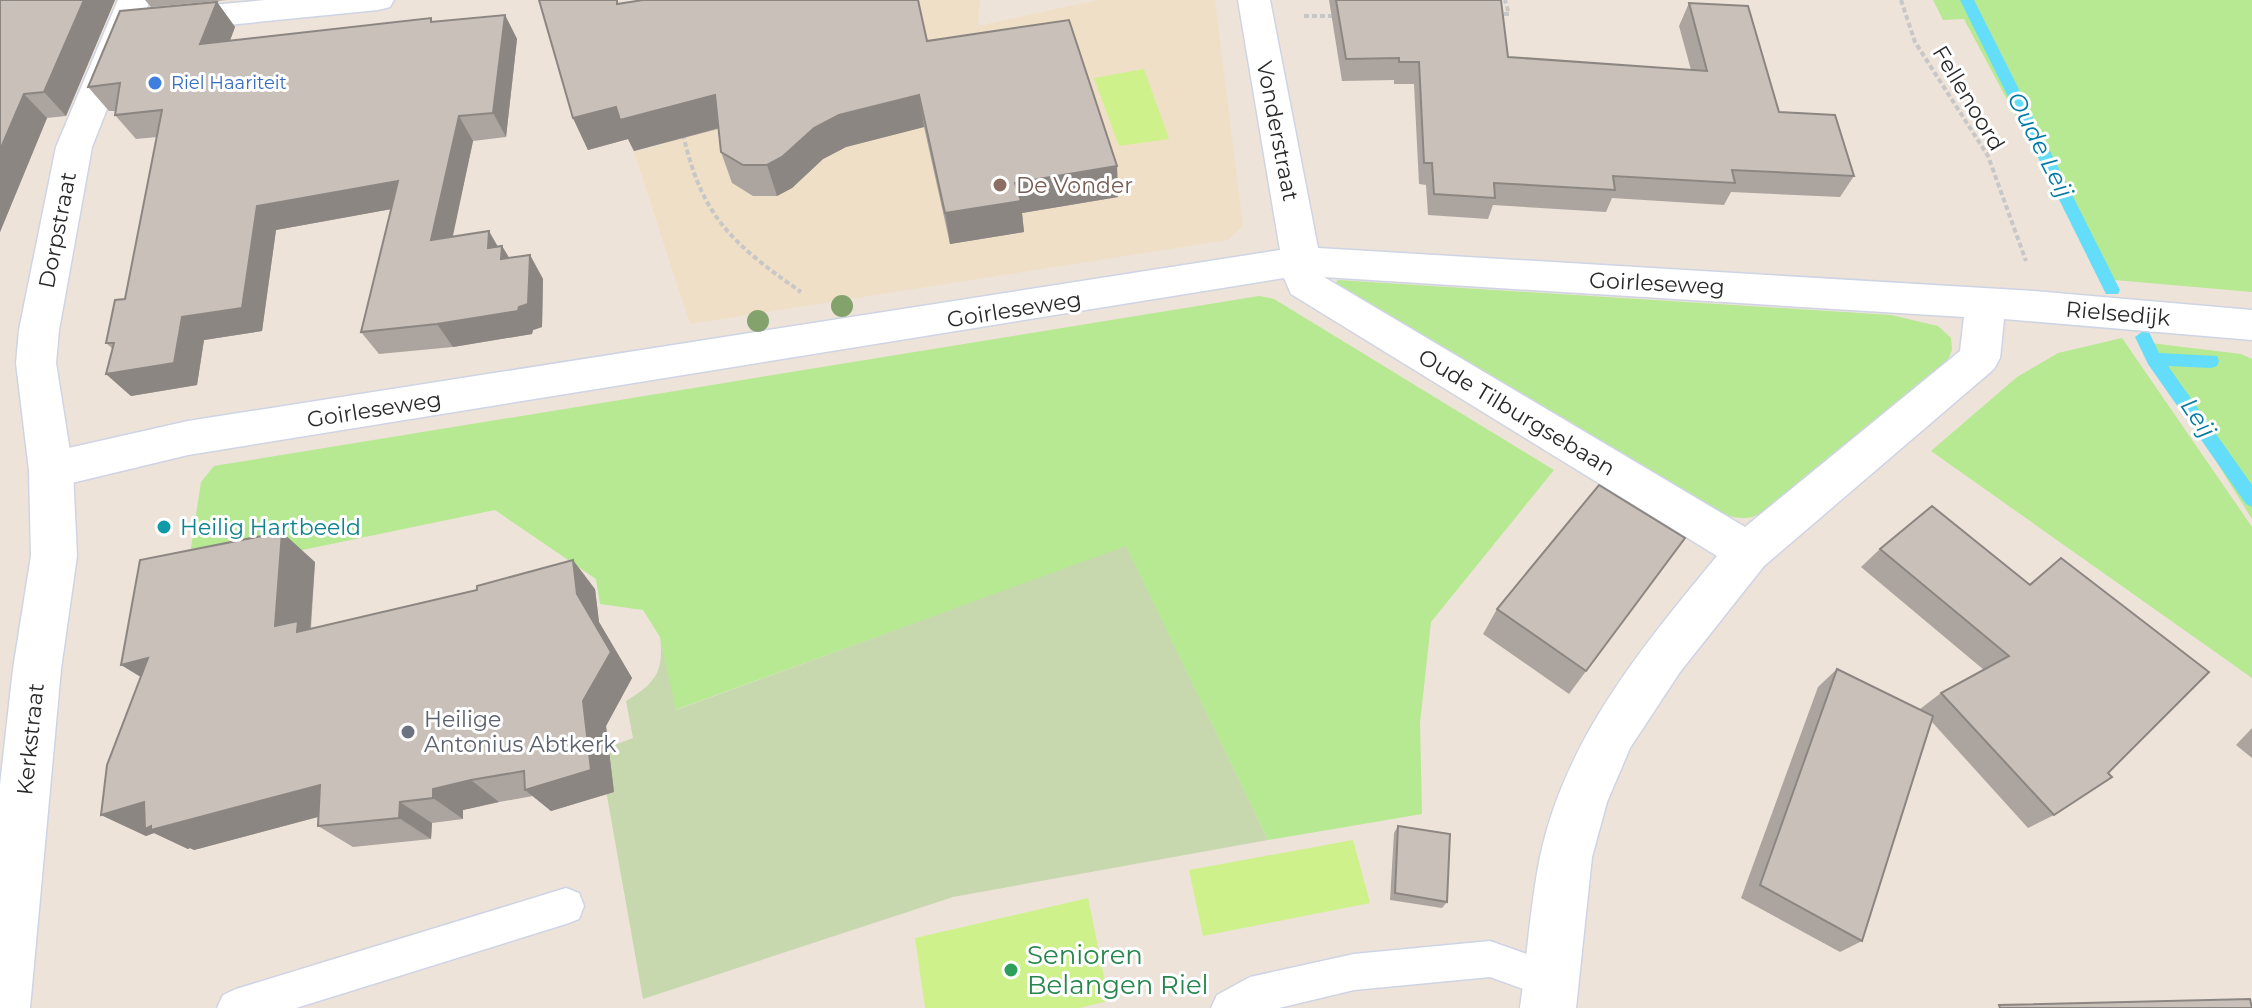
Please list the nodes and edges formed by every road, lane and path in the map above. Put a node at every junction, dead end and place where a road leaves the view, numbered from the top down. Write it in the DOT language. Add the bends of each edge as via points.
graph roads {
  1 [pos="378,0"];
  2 [pos="1505,0"];
  3 [pos="1901,0"];
  4 [pos="1256,8"];
  5 [pos="130,12"];
  6 [pos="1493,14"];
  7 [pos="1351,16"];
  8 [pos="681,121"];
  9 [pos="1302,261"];
  10 [pos="1985,303"];
  11 [pos="2034,306"];
  12 [pos="2252,325"];
  13 [pos="811,342"];
  14 [pos="51,470"];
  15 [pos="1748,552"];
  16 [pos="566,906"];
  17 [pos="1549,994"];
  18 [pos="2,1008"];
  19 [pos="236,1008"];
  20 [pos="1230,1008"];
  1 -- 5 [label="street"];
  2 -- 6 [label="path" via="1509,14"];
  3 -- 11 [label="path, Fellenoord" via="1917,43 1987,155 2026,261"];
  4 -- 7 [label="path"];
  4 -- 9 [label="street, Vonderstraat"];
  5 -- 14 [label="street, Dorpstraat" via="74,147 43,304 36,363"];
  8 -- 13 [label="path" via="697,188 740,248 805,295"];
  9 -- 10 [label="street, Goirleseweg"];
  9 -- 13 [label="street, Goirleseweg"];
  9 -- 15 [label="street, Oude Tilburgsebaan" via="1305,284"];
  10 -- 11 [label="street, Rielsedijk"];
  10 -- 15 [label="street" via="1980,358"];
  11 -- 12 [label="street, Rielsedijk"];
  13 -- 14 [label="street, Goirleseweg" via="188,438"];
  14 -- 18 [label="street, Kerkstraat" via="54,556"];
  15 -- 17 [label="street" via="1663,657 1612,733 1582,802 1566,857"];
  16 -- 19 [label="lane"];
  17 -- 20 [label="lane" via="1490,959 1354,972 1250,996"];
}
